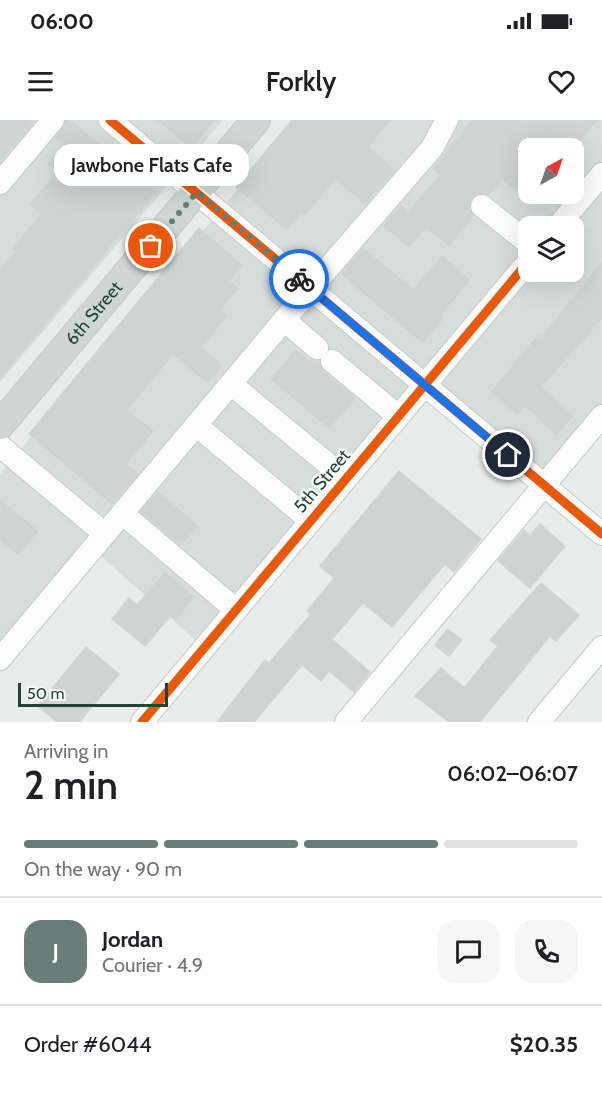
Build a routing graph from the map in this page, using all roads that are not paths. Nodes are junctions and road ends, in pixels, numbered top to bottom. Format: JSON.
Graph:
{"nodes":[{"id":1,"x":53,"y":120,"type":"edge"},
{"id":2,"x":110,"y":120,"type":"edge"},
{"id":3,"x":256,"y":120,"type":"edge"},
{"id":4,"x":447,"y":120,"type":"edge"},
{"id":5,"x":602,"y":174,"type":"edge"},
{"id":6,"x":0,"y":183,"type":"edge"},
{"id":7,"x":197,"y":192,"type":"junction"},
{"id":8,"x":482,"y":206,"type":"dead end"},
{"id":9,"x":566,"y":216,"type":"edge"},
{"id":10,"x":518,"y":235,"type":"edge"},
{"id":11,"x":518,"y":274,"type":"edge"},
{"id":12,"x":311,"y":288,"type":"junction"},
{"id":13,"x":284,"y":320,"type":"junction"},
{"id":14,"x":231,"y":384,"type":"junction"},
{"id":15,"x":425,"y":384,"type":"junction"},
{"id":16,"x":399,"y":416,"type":"junction"},
{"id":17,"x":602,"y":416,"type":"edge"},
{"id":18,"x":0,"y":425,"type":"edge"},
{"id":19,"x":196,"y":425,"type":"junction"},
{"id":20,"x":0,"y":446,"type":"edge"},
{"id":21,"x":346,"y":479,"type":"junction"},
{"id":22,"x":544,"y":486,"type":"junction"},
{"id":23,"x":122,"y":513,"type":"junction"},
{"id":24,"x":311,"y":521,"type":"junction"},
{"id":25,"x":105,"y":534,"type":"junction"},
{"id":26,"x":602,"y":534,"type":"edge"},
{"id":27,"x":236,"y":610,"type":"junction"},
{"id":28,"x":602,"y":647,"type":"edge"},
{"id":29,"x":2,"y":651,"type":"edge"},
{"id":30,"x":142,"y":722,"type":"edge"},
{"id":31,"x":346,"y":722,"type":"edge"},
{"id":32,"x":539,"y":722,"type":"edge"}],
"edges":[{"from":1,"to":6,"type":"street"},
{"from":2,"to":7,"type":"street"},
{"from":3,"to":7,"type":"main road","name":"6th Street"},
{"from":4,"to":12,"type":"street"},
{"from":5,"to":9,"type":"street"},
{"from":7,"to":12,"type":"street"},
{"from":7,"to":18,"type":"main road","name":"6th Street"},
{"from":8,"to":10,"type":"street"},
{"from":11,"to":15,"type":"street","name":"5th Street"},
{"from":12,"to":13,"type":"street"},
{"from":12,"to":15,"type":"street"},
{"from":13,"to":14,"type":"street"},
{"from":13,"to":16,"type":"street"},
{"from":14,"to":19,"type":"street"},
{"from":14,"to":21,"type":"street"},
{"from":15,"to":16,"type":"street","name":"5th Street"},
{"from":15,"to":22,"type":"street"},
{"from":16,"to":21,"type":"street","name":"5th Street"},
{"from":17,"to":22,"type":"street"},
{"from":19,"to":23,"type":"street"},
{"from":19,"to":24,"type":"street"},
{"from":20,"to":25,"type":"street"},
{"from":21,"to":24,"type":"street","name":"5th Street"},
{"from":22,"to":26,"type":"street"},
{"from":22,"to":31,"type":"street"},
{"from":23,"to":25,"type":"street"},
{"from":23,"to":27,"type":"street"},
{"from":24,"to":27,"type":"street","name":"5th Street"},
{"from":25,"to":29,"type":"street"},
{"from":27,"to":30,"type":"street","name":"5th Street"},
{"from":28,"to":32,"type":"street"}]}
